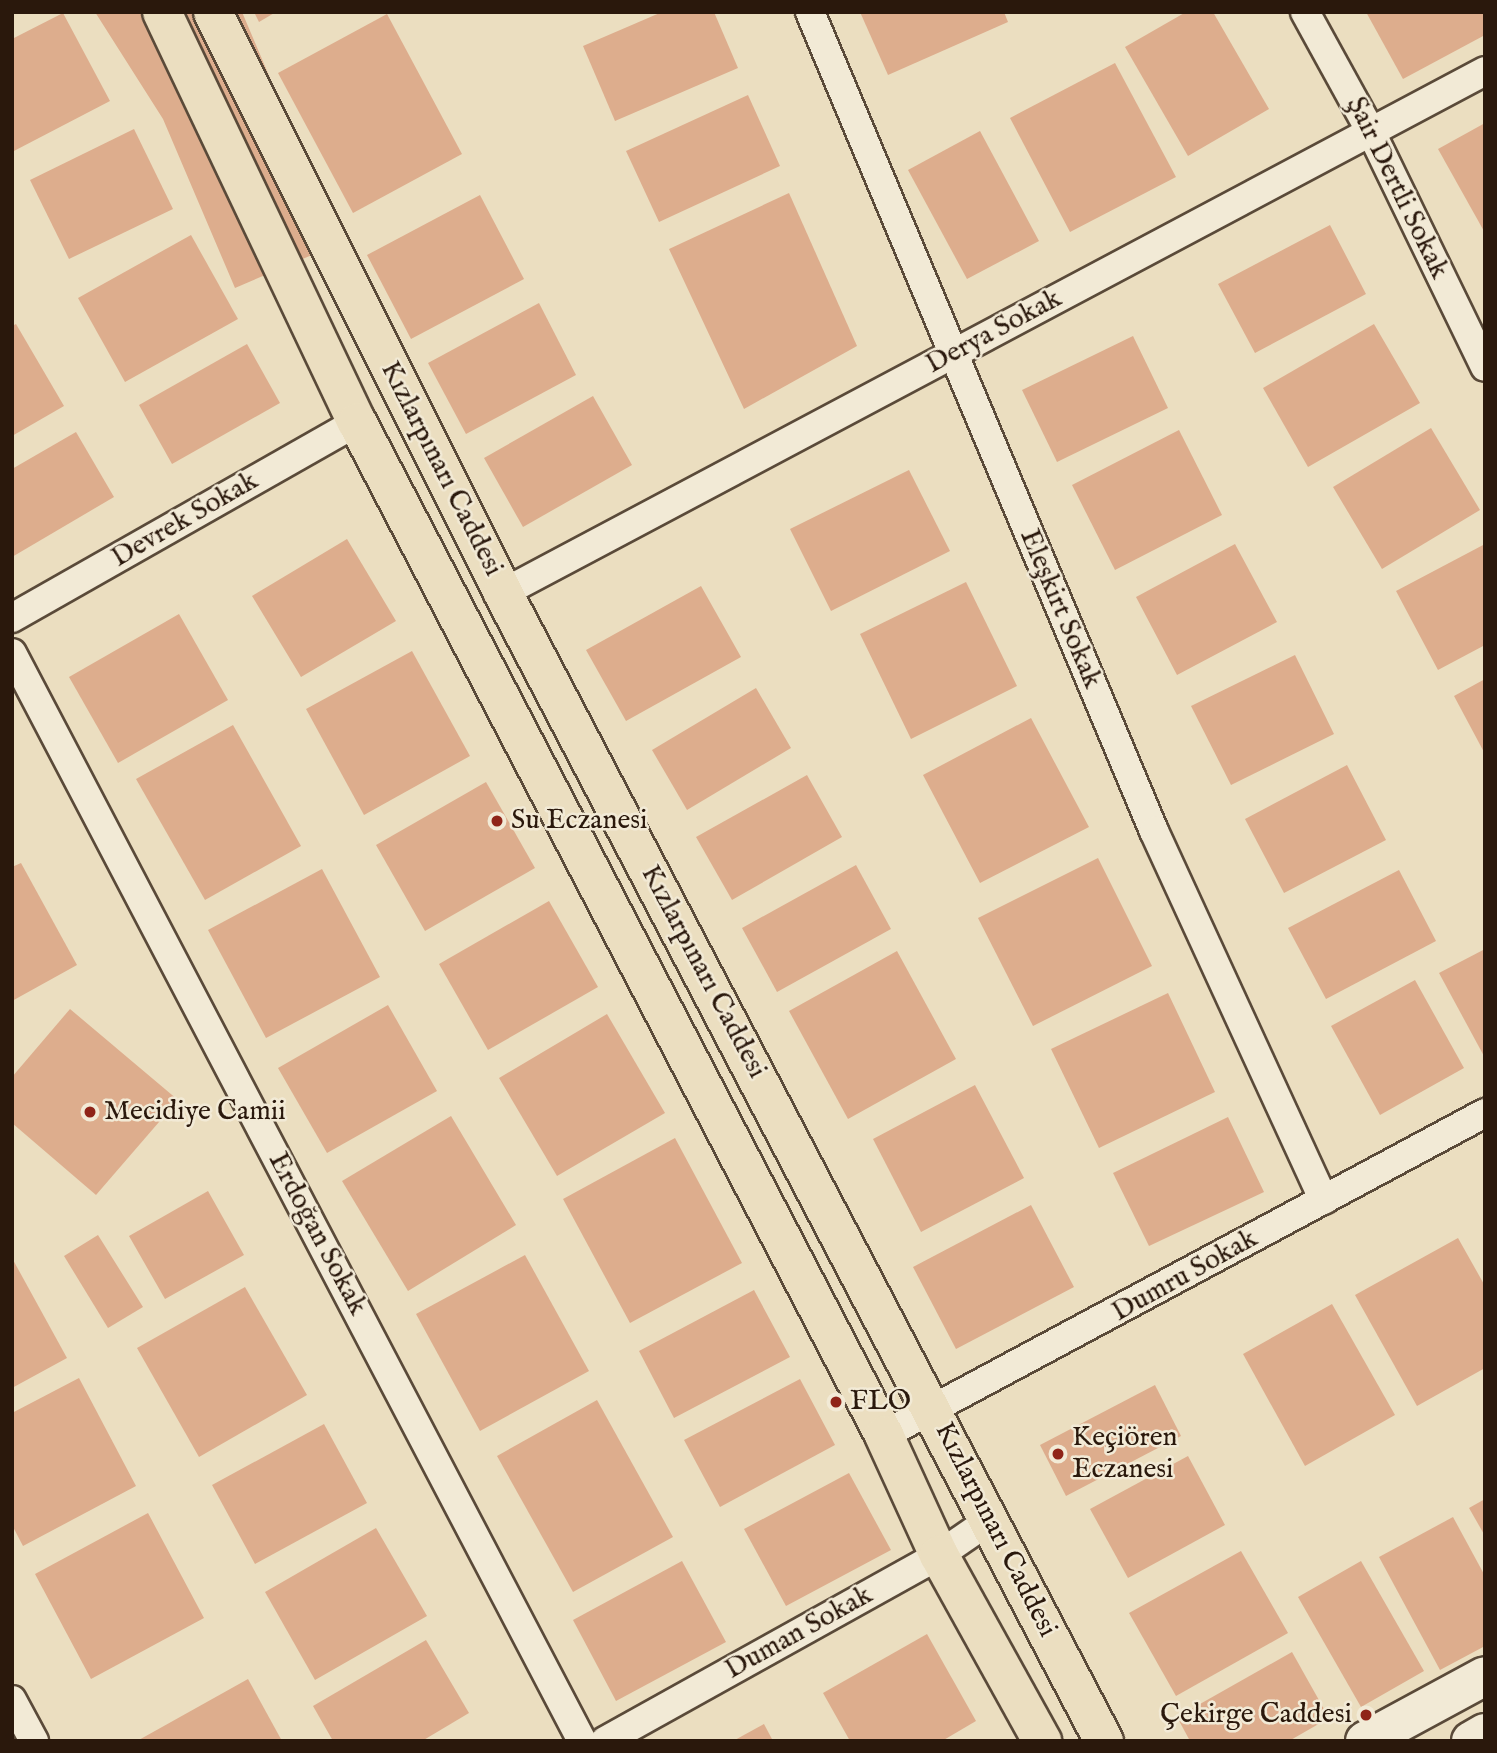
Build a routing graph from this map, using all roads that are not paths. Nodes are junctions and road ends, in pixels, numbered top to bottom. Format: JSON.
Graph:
{"nodes":[{"id":1,"x":163,"y":12,"type":"edge"},
{"id":2,"x":213,"y":12,"type":"edge"},
{"id":3,"x":810,"y":12,"type":"edge"},
{"id":4,"x":1305,"y":12,"type":"edge"},
{"id":5,"x":1485,"y":71,"type":"edge"},
{"id":6,"x":1371,"y":132,"type":"junction"},
{"id":7,"x":952,"y":354,"type":"junction"},
{"id":8,"x":1485,"y":367,"type":"edge"},
{"id":9,"x":358,"y":422,"type":"junction"},
{"id":10,"x":503,"y":593,"type":"junction"},
{"id":11,"x":12,"y":618,"type":"edge"},
{"id":12,"x":12,"y":653,"type":"edge"},
{"id":13,"x":1485,"y":1113,"type":"edge"},
{"id":14,"x":1324,"y":1200,"type":"junction"},
{"id":15,"x":934,"y":1412,"type":"junction"},
{"id":16,"x":884,"y":1435,"type":"junction"},
{"id":17,"x":990,"y":1520,"type":"junction"},
{"id":18,"x":939,"y":1555,"type":"junction"},
{"id":19,"x":1485,"y":1676,"type":"edge"},
{"id":20,"x":12,"y":1700,"type":"edge"},
{"id":21,"x":1485,"y":1733,"type":"edge"},
{"id":22,"x":34,"y":1741,"type":"edge"},
{"id":23,"x":582,"y":1741,"type":"edge"},
{"id":24,"x":605,"y":1741,"type":"edge"},
{"id":25,"x":1042,"y":1741,"type":"edge"},
{"id":26,"x":1104,"y":1741,"type":"edge"},
{"id":27,"x":1365,"y":1741,"type":"edge"},
{"id":28,"x":1471,"y":1741,"type":"edge"}],
"edges":[{"from":1,"to":9,"type":"main road","name":"Kızlarpınarı Caddesi"},
{"from":2,"to":10,"type":"main road","name":"Kızlarpınarı Caddesi"},
{"from":3,"to":7,"type":"street","name":"Eleşkirt Sokak"},
{"from":4,"to":6,"type":"street","name":"Şair Dertli Sokak"},
{"from":5,"to":6,"type":"street","name":"Derya Sokak"},
{"from":6,"to":7,"type":"street","name":"Derya Sokak"},
{"from":6,"to":8,"type":"street","name":"Şair Dertli Sokak"},
{"from":7,"to":10,"type":"street","name":"Derya Sokak"},
{"from":7,"to":14,"type":"street","name":"Eleşkirt Sokak"},
{"from":9,"to":11,"type":"street","name":"Devrek Sokak"},
{"from":9,"to":16,"type":"main road","name":"Kızlarpınarı Caddesi"},
{"from":10,"to":15,"type":"main road","name":"Kızlarpınarı Caddesi"},
{"from":12,"to":23,"type":"street","name":"Erdoğan Sokak"},
{"from":13,"to":14,"type":"street","name":"Dumru Sokak"},
{"from":14,"to":15,"type":"street","name":"Dumru Sokak"},
{"from":15,"to":16,"type":"street","name":"Dumru Sokak"},
{"from":15,"to":17,"type":"main road","name":"Kızlarpınarı Caddesi"},
{"from":16,"to":18,"type":"main road","name":"Kızlarpınarı Caddesi"},
{"from":17,"to":18,"type":"street","name":"Duman Sokak"},
{"from":17,"to":26,"type":"main road","name":"Kızlarpınarı Caddesi"},
{"from":18,"to":24,"type":"street","name":"Duman Sokak"},
{"from":18,"to":25,"type":"main road","name":"Kızlarpınarı Caddesi"},
{"from":19,"to":27,"type":"main road"},
{"from":20,"to":22,"type":"street"},
{"from":21,"to":28,"type":"main road"}]}
